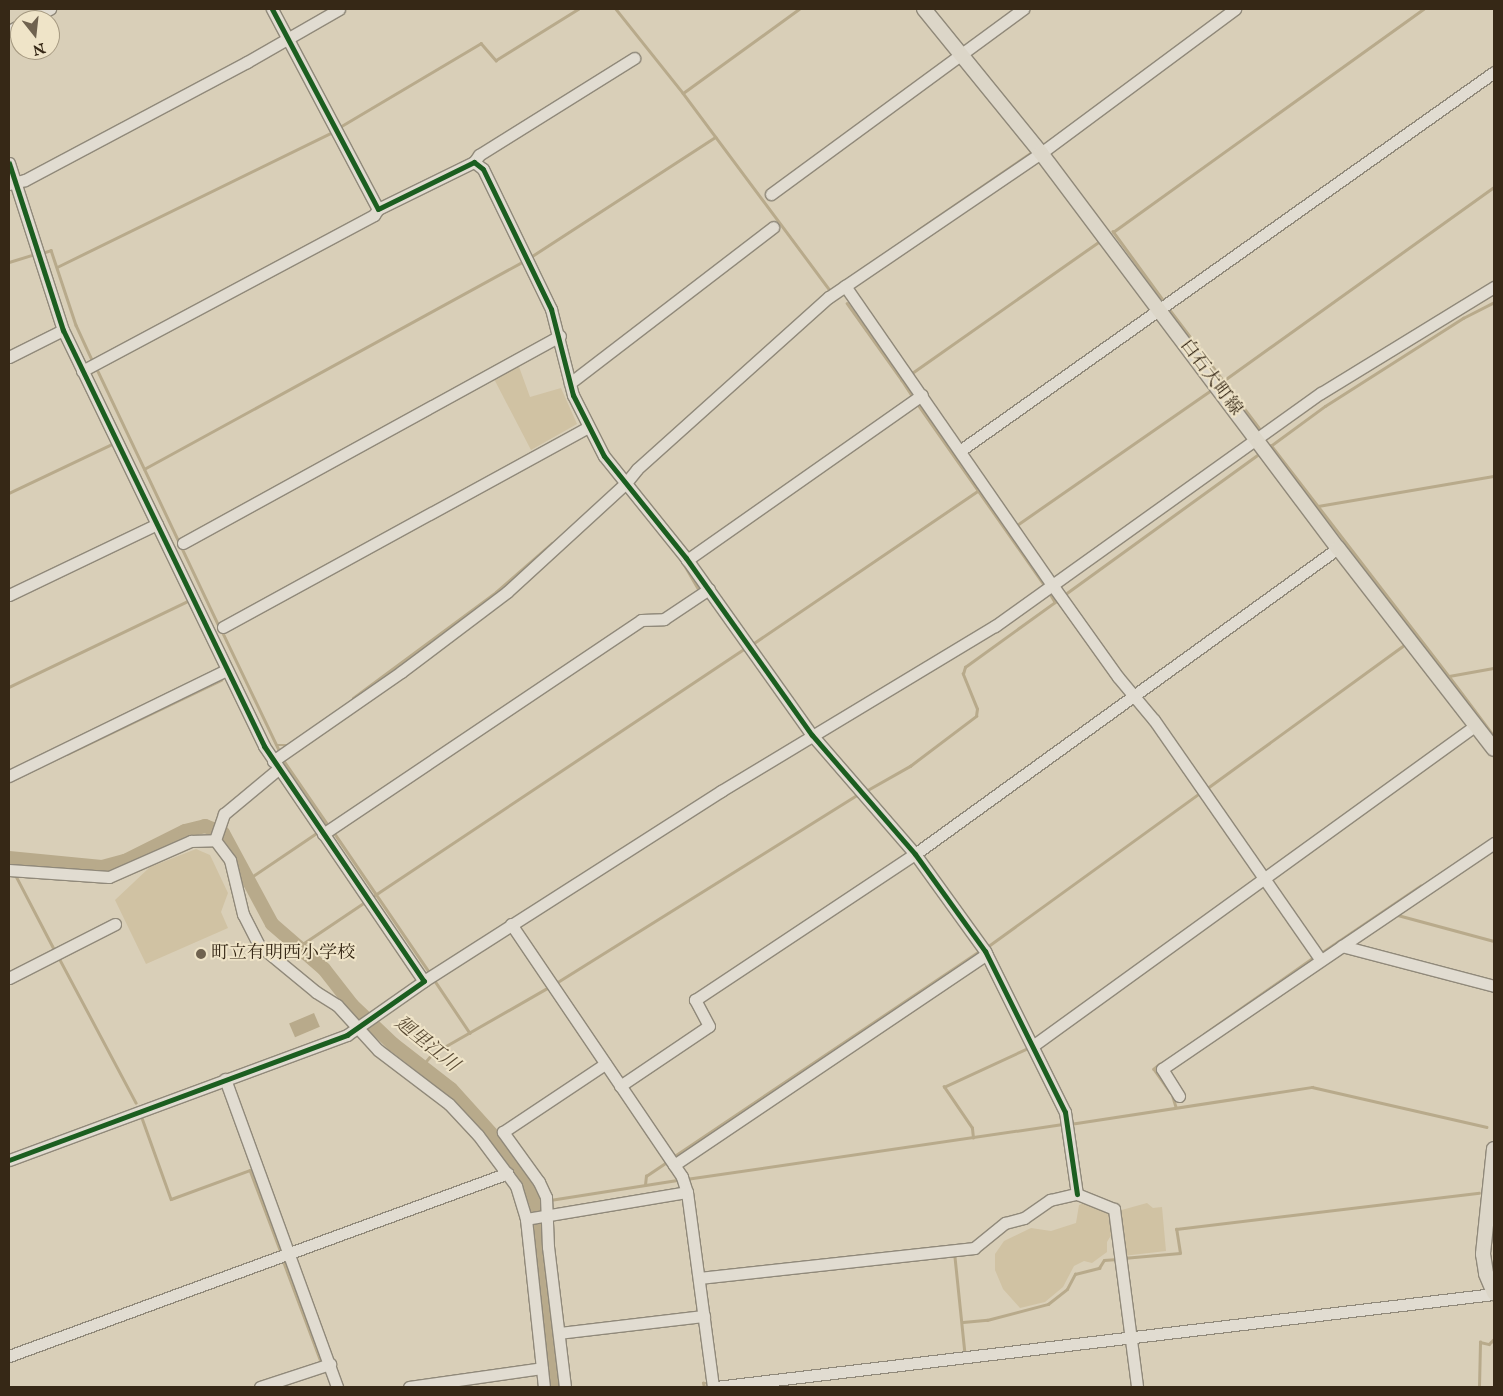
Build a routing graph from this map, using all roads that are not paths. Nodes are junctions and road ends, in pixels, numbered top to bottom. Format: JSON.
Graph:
{"nodes":[{"id":1,"x":272,"y":9,"type":"edge"},
{"id":2,"x":339,"y":9,"type":"edge"},
{"id":3,"x":924,"y":9,"type":"edge"},
{"id":4,"x":1023,"y":9,"type":"edge"},
{"id":5,"x":1235,"y":9,"type":"edge"},
{"id":6,"x":286,"y":41,"type":"junction"},
{"id":7,"x":961,"y":55,"type":"junction"},
{"id":8,"x":634,"y":58,"type":"dead end"},
{"id":9,"x":1494,"y":72,"type":"edge"},
{"id":10,"x":1041,"y":152,"type":"junction"},
{"id":11,"x":474,"y":162,"type":"junction"},
{"id":12,"x":9,"y":163,"type":"edge"},
{"id":13,"x":12,"y":183,"type":"edge"},
{"id":14,"x":771,"y":194,"type":"dead end"},
{"id":15,"x":378,"y":210,"type":"junction"},
{"id":16,"x":773,"y":227,"type":"dead end"},
{"id":17,"x":845,"y":286,"type":"junction"},
{"id":18,"x":1494,"y":287,"type":"edge"},
{"id":19,"x":1160,"y":311,"type":"junction"},
{"id":20,"x":62,"y":330,"type":"junction"},
{"id":21,"x":560,"y":336,"type":"junction"},
{"id":22,"x":9,"y":357,"type":"edge"},
{"id":23,"x":92,"y":366,"type":"junction"},
{"id":24,"x":570,"y":383,"type":"junction"},
{"id":25,"x":918,"y":399,"type":"junction"},
{"id":26,"x":587,"y":428,"type":"junction"},
{"id":27,"x":1258,"y":441,"type":"junction"},
{"id":28,"x":961,"y":450,"type":"junction"},
{"id":29,"x":623,"y":481,"type":"junction"},
{"id":30,"x":157,"y":524,"type":"junction"},
{"id":31,"x":183,"y":543,"type":"dead end"},
{"id":32,"x":1338,"y":548,"type":"junction"},
{"id":33,"x":685,"y":557,"type":"junction"},
{"id":34,"x":709,"y":589,"type":"junction"},
{"id":35,"x":1055,"y":589,"type":"junction"},
{"id":36,"x":9,"y":596,"type":"edge"},
{"id":37,"x":223,"y":628,"type":"dead end"},
{"id":38,"x":226,"y":670,"type":"junction"},
{"id":39,"x":1134,"y":696,"type":"junction"},
{"id":40,"x":1476,"y":725,"type":"junction"},
{"id":41,"x":812,"y":735,"type":"junction"},
{"id":42,"x":1494,"y":749,"type":"edge"},
{"id":43,"x":278,"y":760,"type":"junction"},
{"id":44,"x":9,"y":776,"type":"edge"},
{"id":45,"x":325,"y":830,"type":"junction"},
{"id":46,"x":216,"y":840,"type":"junction"},
{"id":47,"x":1494,"y":843,"type":"edge"},
{"id":48,"x":915,"y":854,"type":"junction"},
{"id":49,"x":14,"y":870,"type":"edge"},
{"id":50,"x":1264,"y":878,"type":"junction"},
{"id":51,"x":115,"y":924,"type":"dead end"},
{"id":52,"x":511,"y":924,"type":"junction"},
{"id":53,"x":1342,"y":946,"type":"junction"},
{"id":54,"x":985,"y":951,"type":"junction"},
{"id":55,"x":1318,"y":956,"type":"junction"},
{"id":56,"x":9,"y":978,"type":"edge"},
{"id":57,"x":429,"y":978,"type":"junction"},
{"id":58,"x":1494,"y":986,"type":"edge"},
{"id":59,"x":360,"y":1027,"type":"junction"},
{"id":60,"x":1034,"y":1046,"type":"junction"},
{"id":61,"x":605,"y":1064,"type":"junction"},
{"id":62,"x":225,"y":1078,"type":"junction"},
{"id":63,"x":620,"y":1086,"type":"junction"},
{"id":64,"x":1179,"y":1096,"type":"dead end"},
{"id":65,"x":1494,"y":1149,"type":"edge"},
{"id":66,"x":9,"y":1160,"type":"edge"},
{"id":67,"x":671,"y":1162,"type":"junction"},
{"id":68,"x":508,"y":1173,"type":"junction"},
{"id":69,"x":685,"y":1185,"type":"junction"},
{"id":70,"x":1077,"y":1194,"type":"junction"},
{"id":71,"x":547,"y":1216,"type":"junction"},
{"id":72,"x":529,"y":1218,"type":"junction"},
{"id":73,"x":1489,"y":1227,"type":"edge"},
{"id":74,"x":285,"y":1256,"type":"junction"},
{"id":75,"x":699,"y":1278,"type":"junction"},
{"id":76,"x":1494,"y":1293,"type":"edge"},
{"id":77,"x":704,"y":1316,"type":"junction"},
{"id":78,"x":558,"y":1329,"type":"junction"},
{"id":79,"x":1131,"y":1336,"type":"junction"},
{"id":80,"x":9,"y":1356,"type":"edge"},
{"id":81,"x":330,"y":1364,"type":"junction"},
{"id":82,"x":542,"y":1368,"type":"junction"},
{"id":83,"x":714,"y":1385,"type":"edge"},
{"id":84,"x":260,"y":1387,"type":"edge"},
{"id":85,"x":337,"y":1387,"type":"edge"},
{"id":86,"x":409,"y":1387,"type":"edge"},
{"id":87,"x":544,"y":1387,"type":"edge"},
{"id":88,"x":565,"y":1387,"type":"edge"},
{"id":89,"x":1137,"y":1387,"type":"edge"}],
"edges":[{"from":1,"to":6,"type":"street"},
{"from":2,"to":6,"type":"street"},
{"from":3,"to":7,"type":"main road","name":"白石大町線"},
{"from":4,"to":7,"type":"street"},
{"from":5,"to":10,"type":"street"},
{"from":6,"to":13,"type":"street"},
{"from":6,"to":15,"type":"street"},
{"from":7,"to":10,"type":"main road","name":"白石大町線"},
{"from":7,"to":14,"type":"street"},
{"from":8,"to":11,"type":"street"},
{"from":9,"to":19,"type":"street"},
{"from":10,"to":17,"type":"street"},
{"from":10,"to":19,"type":"main road","name":"白石大町線"},
{"from":11,"to":15,"type":"street"},
{"from":11,"to":21,"type":"street"},
{"from":12,"to":13,"type":"street"},
{"from":13,"to":20,"type":"street"},
{"from":15,"to":23,"type":"street"},
{"from":16,"to":24,"type":"street"},
{"from":17,"to":25,"type":"street"},
{"from":17,"to":29,"type":"street"},
{"from":18,"to":27,"type":"street"},
{"from":19,"to":27,"type":"main road","name":"白石大町線"},
{"from":19,"to":28,"type":"street"},
{"from":20,"to":22,"type":"street"},
{"from":20,"to":23,"type":"street"},
{"from":21,"to":24,"type":"street"},
{"from":21,"to":31,"type":"street"},
{"from":23,"to":30,"type":"street"},
{"from":24,"to":26,"type":"street"},
{"from":25,"to":28,"type":"street"},
{"from":25,"to":33,"type":"street"},
{"from":26,"to":29,"type":"street"},
{"from":26,"to":37,"type":"street"},
{"from":27,"to":32,"type":"main road","name":"白石大町線"},
{"from":27,"to":35,"type":"street"},
{"from":28,"to":35,"type":"street"},
{"from":29,"to":33,"type":"street"},
{"from":29,"to":43,"type":"street"},
{"from":30,"to":36,"type":"street"},
{"from":30,"to":38,"type":"street"},
{"from":32,"to":39,"type":"street"},
{"from":32,"to":40,"type":"main road","name":"白石大町線"},
{"from":33,"to":34,"type":"street"},
{"from":34,"to":41,"type":"street"},
{"from":34,"to":45,"type":"street"},
{"from":35,"to":39,"type":"street"},
{"from":35,"to":41,"type":"street"},
{"from":38,"to":43,"type":"street"},
{"from":38,"to":44,"type":"street"},
{"from":39,"to":48,"type":"street"},
{"from":39,"to":50,"type":"street"},
{"from":40,"to":42,"type":"main road","name":"白石大町線"},
{"from":40,"to":50,"type":"street"},
{"from":41,"to":48,"type":"street"},
{"from":41,"to":52,"type":"street"},
{"from":43,"to":45,"type":"street"},
{"from":43,"to":46,"type":"street"},
{"from":45,"to":57,"type":"street"},
{"from":46,"to":49,"type":"street"},
{"from":46,"to":59,"type":"street"},
{"from":47,"to":53,"type":"street"},
{"from":48,"to":54,"type":"street"},
{"from":48,"to":63,"type":"street"},
{"from":50,"to":55,"type":"street"},
{"from":50,"to":60,"type":"street"},
{"from":51,"to":56,"type":"street"},
{"from":52,"to":57,"type":"street"},
{"from":52,"to":61,"type":"street"},
{"from":53,"to":55,"type":"street"},
{"from":53,"to":58,"type":"street"},
{"from":54,"to":60,"type":"street"},
{"from":54,"to":67,"type":"street"},
{"from":55,"to":64,"type":"street"},
{"from":57,"to":59,"type":"street"},
{"from":59,"to":62,"type":"street"},
{"from":59,"to":68,"type":"street"},
{"from":60,"to":70,"type":"street"},
{"from":61,"to":63,"type":"street"},
{"from":61,"to":71,"type":"street"},
{"from":62,"to":66,"type":"street"},
{"from":62,"to":74,"type":"street"},
{"from":63,"to":67,"type":"street"},
{"from":65,"to":73,"type":"main road"},
{"from":67,"to":69,"type":"street"},
{"from":68,"to":72,"type":"street"},
{"from":68,"to":74,"type":"street"},
{"from":69,"to":71,"type":"street"},
{"from":69,"to":75,"type":"street"},
{"from":70,"to":75,"type":"street"},
{"from":70,"to":79,"type":"street"},
{"from":71,"to":72,"type":"street"},
{"from":71,"to":78,"type":"street"},
{"from":72,"to":82,"type":"street"},
{"from":73,"to":76,"type":"main road"},
{"from":74,"to":80,"type":"street"},
{"from":74,"to":81,"type":"street"},
{"from":75,"to":77,"type":"street"},
{"from":76,"to":79,"type":"street"},
{"from":77,"to":78,"type":"street"},
{"from":77,"to":83,"type":"street"},
{"from":78,"to":88,"type":"street"},
{"from":79,"to":83,"type":"street"},
{"from":79,"to":89,"type":"street"},
{"from":81,"to":84,"type":"street"},
{"from":81,"to":85,"type":"street"},
{"from":82,"to":86,"type":"street"},
{"from":82,"to":87,"type":"street"}]}
